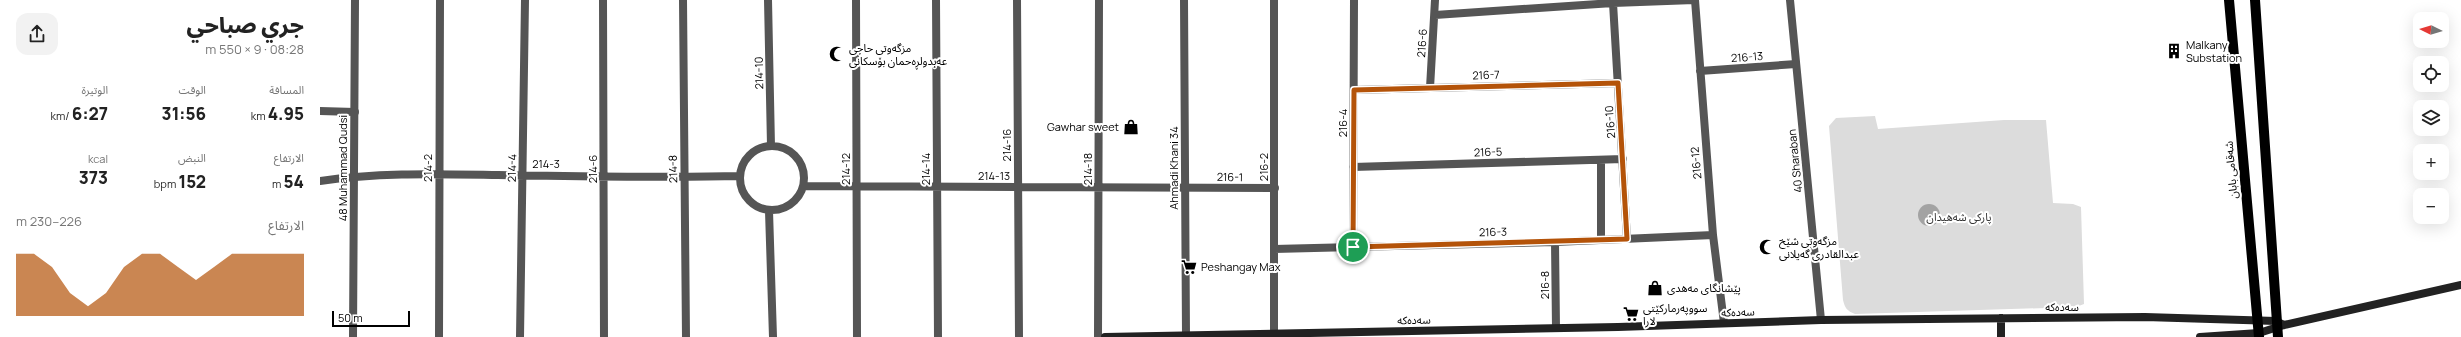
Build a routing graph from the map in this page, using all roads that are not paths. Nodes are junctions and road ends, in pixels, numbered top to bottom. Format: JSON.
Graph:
{"nodes":[{"id":1,"x":355,"y":0,"type":"edge"},
{"id":2,"x":440,"y":0,"type":"edge"},
{"id":3,"x":525,"y":0,"type":"edge"},
{"id":4,"x":603,"y":0,"type":"edge"},
{"id":5,"x":683,"y":0,"type":"edge"},
{"id":6,"x":768,"y":0,"type":"edge"},
{"id":7,"x":856,"y":0,"type":"edge"},
{"id":8,"x":936,"y":0,"type":"edge"},
{"id":9,"x":1017,"y":0,"type":"edge"},
{"id":10,"x":1099,"y":0,"type":"edge"},
{"id":11,"x":1184,"y":0,"type":"edge"},
{"id":12,"x":1274,"y":0,"type":"edge"},
{"id":13,"x":1354,"y":0,"type":"edge"},
{"id":14,"x":1435,"y":0,"type":"edge"},
{"id":15,"x":1523,"y":0,"type":"edge"},
{"id":16,"x":1694,"y":0,"type":"edge"},
{"id":17,"x":1790,"y":0,"type":"edge"},
{"id":18,"x":2229,"y":0,"type":"edge"},
{"id":19,"x":2255,"y":0,"type":"edge"},
{"id":20,"x":1613,"y":3,"type":"junction"},
{"id":21,"x":1526,"y":9,"type":"junction"},
{"id":22,"x":1435,"y":16,"type":"junction"},
{"id":23,"x":1796,"y":64,"type":"junction"},
{"id":24,"x":1700,"y":71,"type":"junction"},
{"id":25,"x":1618,"y":83,"type":"junction"},
{"id":26,"x":1430,"y":88,"type":"junction"},
{"id":27,"x":1354,"y":90,"type":"junction"},
{"id":28,"x":320,"y":112,"type":"edge"},
{"id":29,"x":354,"y":112,"type":"junction"},
{"id":30,"x":771,"y":146,"type":"junction"},
{"id":31,"x":1600,"y":160,"type":"junction"},
{"id":32,"x":1623,"y":160,"type":"junction"},
{"id":33,"x":1354,"y":167,"type":"junction"},
{"id":34,"x":439,"y":174,"type":"junction"},
{"id":35,"x":523,"y":175,"type":"junction"},
{"id":36,"x":604,"y":175,"type":"junction"},
{"id":37,"x":353,"y":176,"type":"junction"},
{"id":38,"x":740,"y":176,"type":"junction"},
{"id":39,"x":684,"y":177,"type":"junction"},
{"id":40,"x":320,"y":181,"type":"edge"},
{"id":41,"x":804,"y":186,"type":"junction"},
{"id":42,"x":857,"y":186,"type":"junction"},
{"id":43,"x":937,"y":187,"type":"junction"},
{"id":44,"x":1018,"y":187,"type":"junction"},
{"id":45,"x":1099,"y":187,"type":"junction"},
{"id":46,"x":1185,"y":187,"type":"junction"},
{"id":47,"x":1275,"y":188,"type":"junction"},
{"id":48,"x":770,"y":210,"type":"junction"},
{"id":49,"x":1713,"y":235,"type":"junction"},
{"id":50,"x":1627,"y":239,"type":"junction"},
{"id":51,"x":1601,"y":240,"type":"junction"},
{"id":52,"x":1555,"y":242,"type":"junction"},
{"id":53,"x":1353,"y":247,"type":"junction"},
{"id":54,"x":1274,"y":249,"type":"junction"},
{"id":55,"x":2461,"y":285,"type":"edge"},
{"id":56,"x":2001,"y":318,"type":"junction"},
{"id":57,"x":1821,"y":320,"type":"junction"},
{"id":58,"x":2258,"y":321,"type":"junction"},
{"id":59,"x":1724,"y":323,"type":"junction"},
{"id":60,"x":1556,"y":328,"type":"junction"},
{"id":61,"x":2279,"y":328,"type":"edge"},
{"id":62,"x":1274,"y":333,"type":"junction"},
{"id":63,"x":1468,"y":333,"type":"edge"},
{"id":64,"x":1442,"y":334,"type":"edge"},
{"id":65,"x":1186,"y":335,"type":"junction"},
{"id":66,"x":2259,"y":335,"type":"edge"},
{"id":67,"x":2226,"y":336,"type":"edge"},
{"id":68,"x":353,"y":337,"type":"edge"},
{"id":69,"x":439,"y":337,"type":"edge"},
{"id":70,"x":520,"y":337,"type":"edge"},
{"id":71,"x":604,"y":337,"type":"edge"},
{"id":72,"x":686,"y":337,"type":"edge"},
{"id":73,"x":773,"y":337,"type":"edge"},
{"id":74,"x":857,"y":337,"type":"edge"},
{"id":75,"x":938,"y":337,"type":"edge"},
{"id":76,"x":1019,"y":337,"type":"edge"},
{"id":77,"x":1098,"y":337,"type":"edge"},
{"id":78,"x":1105,"y":337,"type":"edge"},
{"id":79,"x":2001,"y":337,"type":"edge"},
{"id":80,"x":2200,"y":337,"type":"edge"}],
"edges":[{"from":1,"to":29,"type":"street","name":"48 Muhammad Qudsi"},
{"from":2,"to":34,"type":"street","name":"214-2"},
{"from":3,"to":35,"type":"street","name":"214-4"},
{"from":4,"to":36,"type":"street","name":"214-6"},
{"from":5,"to":39,"type":"street","name":"214-8"},
{"from":6,"to":30,"type":"street","name":"214-10"},
{"from":7,"to":42,"type":"street","name":"214-12"},
{"from":8,"to":43,"type":"street","name":"214-14"},
{"from":9,"to":44,"type":"street","name":"214-16"},
{"from":10,"to":45,"type":"street","name":"214-18"},
{"from":11,"to":46,"type":"street","name":"Ahmadi Khani 34"},
{"from":12,"to":47,"type":"street","name":"216-2"},
{"from":13,"to":27,"type":"street","name":"216-4"},
{"from":14,"to":22,"type":"street","name":"216-6"},
{"from":15,"to":21,"type":"street"},
{"from":16,"to":20,"type":"street"},
{"from":16,"to":24,"type":"street","name":"216-12"},
{"from":17,"to":23,"type":"street","name":"40 Sharaban"},
{"from":18,"to":58,"type":"main road","name":"شەقامی بابان"},
{"from":19,"to":61,"type":"main road"},
{"from":20,"to":21,"type":"street"},
{"from":20,"to":25,"type":"street","name":"216-10"},
{"from":21,"to":22,"type":"street"},
{"from":22,"to":26,"type":"street","name":"216-6"},
{"from":23,"to":24,"type":"street","name":"216-13"},
{"from":23,"to":57,"type":"street","name":"40 Sharaban"},
{"from":24,"to":49,"type":"street","name":"216-12"},
{"from":25,"to":26,"type":"street","name":"216-7"},
{"from":25,"to":32,"type":"street","name":"216-10"},
{"from":26,"to":27,"type":"street","name":"216-7"},
{"from":27,"to":33,"type":"street","name":"216-4"},
{"from":28,"to":29,"type":"street"},
{"from":29,"to":37,"type":"street","name":"48 Muhammad Qudsi"},
{"from":30,"to":38,"type":"street"},
{"from":30,"to":41,"type":"street"},
{"from":31,"to":32,"type":"street","name":"216-5"},
{"from":31,"to":33,"type":"street","name":"216-5"},
{"from":31,"to":51,"type":"street"},
{"from":32,"to":50,"type":"street","name":"216-10"},
{"from":33,"to":53,"type":"street","name":"216-4"},
{"from":34,"to":35,"type":"street","name":"214-3"},
{"from":34,"to":37,"type":"street","name":"214-3"},
{"from":34,"to":69,"type":"street","name":"214-2"},
{"from":35,"to":36,"type":"street","name":"214-3"},
{"from":35,"to":70,"type":"street","name":"214-4"},
{"from":36,"to":39,"type":"street","name":"214-3"},
{"from":36,"to":71,"type":"street","name":"214-6"},
{"from":37,"to":40,"type":"street","name":"214-3"},
{"from":37,"to":68,"type":"street","name":"48 Muhammad Qudsi"},
{"from":38,"to":39,"type":"street","name":"214-3"},
{"from":38,"to":48,"type":"street"},
{"from":39,"to":72,"type":"street","name":"214-8"},
{"from":41,"to":42,"type":"street","name":"214-13"},
{"from":41,"to":48,"type":"street"},
{"from":42,"to":43,"type":"street","name":"214-13"},
{"from":42,"to":74,"type":"street","name":"214-12"},
{"from":43,"to":44,"type":"street","name":"214-13"},
{"from":43,"to":75,"type":"street","name":"214-14"},
{"from":44,"to":45,"type":"street","name":"214-13"},
{"from":44,"to":76,"type":"street","name":"214-16"},
{"from":45,"to":46,"type":"street","name":"214-13"},
{"from":45,"to":77,"type":"street","name":"214-18"},
{"from":46,"to":47,"type":"street","name":"216-1"},
{"from":46,"to":65,"type":"street","name":"Ahmadi Khani 34"},
{"from":47,"to":54,"type":"street","name":"216-2"},
{"from":48,"to":73,"type":"street"},
{"from":49,"to":50,"type":"street","name":"216-3"},
{"from":49,"to":59,"type":"street","name":"216-12"},
{"from":50,"to":51,"type":"street","name":"216-3"},
{"from":51,"to":52,"type":"street","name":"216-3"},
{"from":52,"to":53,"type":"street","name":"216-3"},
{"from":52,"to":60,"type":"street","name":"216-8"},
{"from":53,"to":54,"type":"street","name":"216-3"},
{"from":54,"to":62,"type":"street","name":"216-2"},
{"from":55,"to":61,"type":"main road"},
{"from":56,"to":57,"type":"main road","name":"سەدەکە"},
{"from":56,"to":58,"type":"main road","name":"سەدەکە"},
{"from":56,"to":79,"type":"main road"},
{"from":57,"to":59,"type":"main road","name":"سەدەکە"},
{"from":58,"to":61,"type":"main road","name":"سەدەکە"},
{"from":58,"to":66,"type":"main road","name":"شەقامی بابان"},
{"from":59,"to":60,"type":"main road","name":"سەدەکە"},
{"from":60,"to":63,"type":"main road","name":"سەدەکە"},
{"from":61,"to":66,"type":"main road"},
{"from":62,"to":64,"type":"main road","name":"سەدەکە"},
{"from":62,"to":65,"type":"main road","name":"سەدەکە"},
{"from":63,"to":64,"type":"main road","name":"سەدەکە"},
{"from":65,"to":78,"type":"main road","name":"سەدەکە"},
{"from":66,"to":67,"type":"main road"},
{"from":67,"to":80,"type":"main road"}]}
